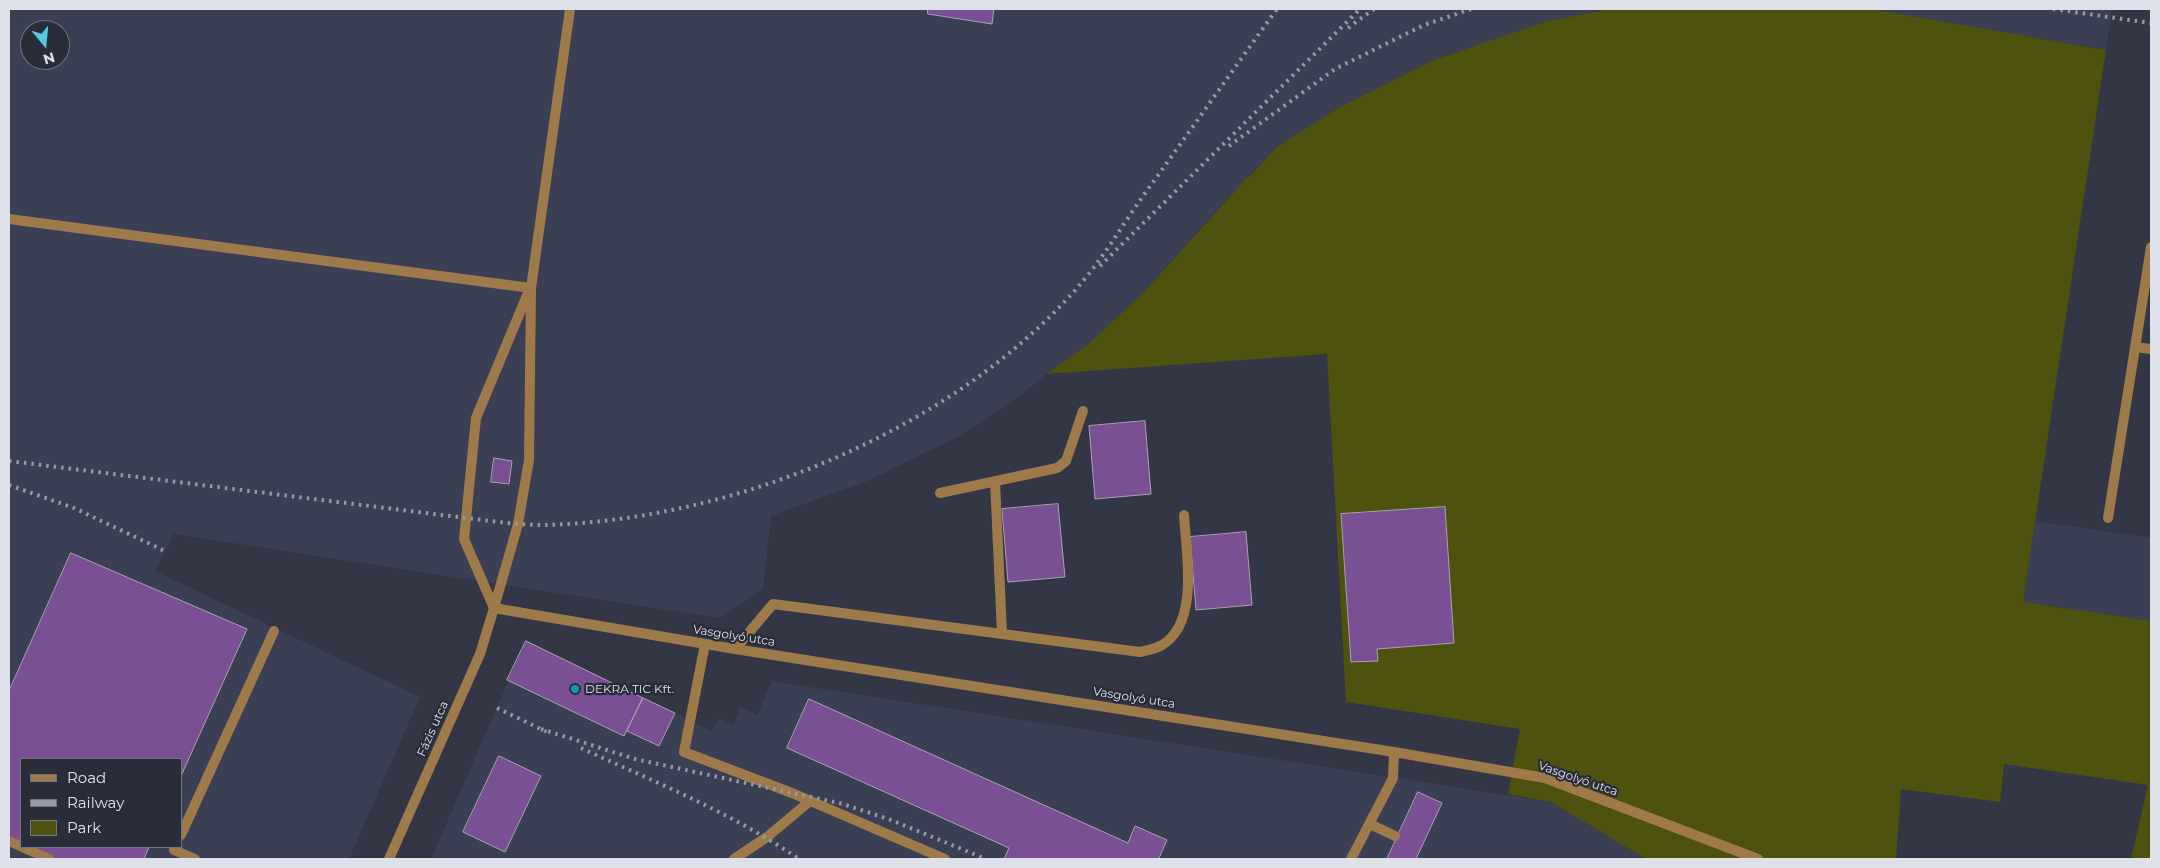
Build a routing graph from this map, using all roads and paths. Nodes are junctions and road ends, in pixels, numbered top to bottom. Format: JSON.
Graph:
{"nodes":[{"id":1,"x":570,"y":9,"type":"edge"},
{"id":2,"x":9,"y":219,"type":"edge"},
{"id":3,"x":2151,"y":247,"type":"edge"},
{"id":4,"x":531,"y":288,"type":"junction"},
{"id":5,"x":2135,"y":347,"type":"junction"},
{"id":6,"x":2151,"y":349,"type":"edge"},
{"id":7,"x":1083,"y":410,"type":"dead end"},
{"id":8,"x":995,"y":481,"type":"junction"},
{"id":9,"x":940,"y":493,"type":"dead end"},
{"id":10,"x":1184,"y":514,"type":"dead end"},
{"id":11,"x":2108,"y":518,"type":"dead end"},
{"id":12,"x":494,"y":608,"type":"junction"},
{"id":13,"x":274,"y":631,"type":"dead end"},
{"id":14,"x":1002,"y":633,"type":"junction"},
{"id":15,"x":705,"y":644,"type":"junction"},
{"id":16,"x":735,"y":649,"type":"junction"},
{"id":17,"x":1394,"y":752,"type":"junction"},
{"id":18,"x":810,"y":801,"type":"junction"},
{"id":19,"x":1370,"y":824,"type":"junction"},
{"id":20,"x":182,"y":833,"type":"edge"},
{"id":21,"x":1395,"y":836,"type":"dead end"},
{"id":22,"x":25,"y":848,"type":"edge"},
{"id":23,"x":173,"y":852,"type":"edge"},
{"id":24,"x":49,"y":859,"type":"edge"},
{"id":25,"x":195,"y":859,"type":"edge"},
{"id":26,"x":390,"y":859,"type":"edge"},
{"id":27,"x":734,"y":859,"type":"edge"},
{"id":28,"x":945,"y":859,"type":"edge"},
{"id":29,"x":1351,"y":859,"type":"edge"},
{"id":30,"x":1758,"y":859,"type":"edge"}],
"edges":[{"from":1,"to":4,"type":"street"},
{"from":2,"to":4,"type":"street"},
{"from":3,"to":5,"type":"street"},
{"from":4,"to":12,"type":"street","name":"Fázis utca"},
{"from":4,"to":12,"type":"street"},
{"from":5,"to":6,"type":"street"},
{"from":5,"to":11,"type":"street"},
{"from":7,"to":8,"type":"street"},
{"from":8,"to":9,"type":"street"},
{"from":8,"to":14,"type":"street"},
{"from":10,"to":14,"type":"street"},
{"from":12,"to":15,"type":"street","name":"Vasgolyó utca"},
{"from":12,"to":26,"type":"street","name":"Fázis utca"},
{"from":13,"to":20,"type":"street"},
{"from":14,"to":16,"type":"street"},
{"from":15,"to":16,"type":"street","name":"Vasgolyó utca"},
{"from":15,"to":18,"type":"street"},
{"from":16,"to":17,"type":"street","name":"Vasgolyó utca"},
{"from":17,"to":19,"type":"street"},
{"from":17,"to":30,"type":"street","name":"Vasgolyó utca"},
{"from":18,"to":27,"type":"street"},
{"from":18,"to":28,"type":"street"},
{"from":19,"to":21,"type":"street"},
{"from":19,"to":29,"type":"street"},
{"from":22,"to":24,"type":"street"},
{"from":23,"to":25,"type":"street"}]}
